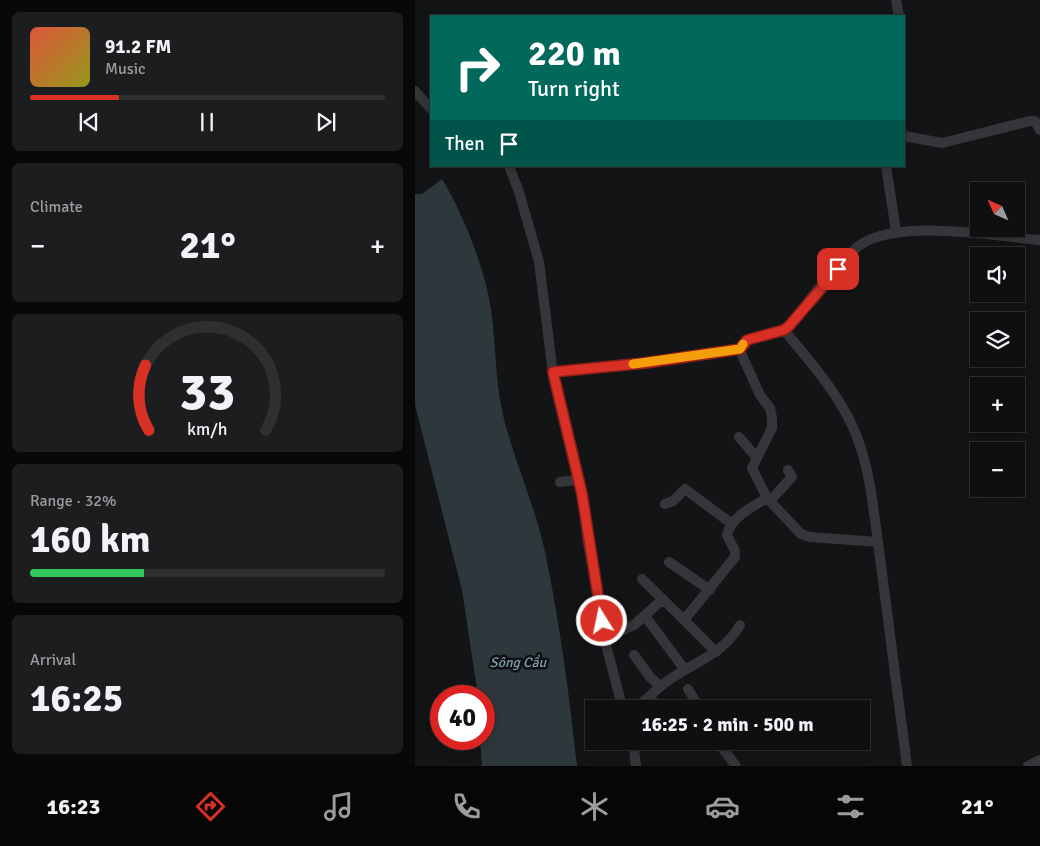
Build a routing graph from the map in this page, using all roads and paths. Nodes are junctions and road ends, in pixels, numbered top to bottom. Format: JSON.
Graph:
{"nodes":[{"id":1,"x":896,"y":0,"type":"edge"},
{"id":2,"x":899,"y":15,"type":"edge"},
{"id":3,"x":415,"y":91,"type":"edge"},
{"id":4,"x":430,"y":108,"type":"edge"},
{"id":5,"x":1040,"y":130,"type":"edge"},
{"id":6,"x":905,"y":136,"type":"edge"},
{"id":7,"x":509,"y":167,"type":"edge"},
{"id":8,"x":886,"y":167,"type":"edge"},
{"id":9,"x":896,"y":231,"type":"junction"},
{"id":10,"x":1040,"y":240,"type":"edge"},
{"id":11,"x":787,"y":328,"type":"junction"},
{"id":12,"x":740,"y":349,"type":"junction"},
{"id":13,"x":553,"y":372,"type":"junction"},
{"id":14,"x":739,"y":437,"type":"dead end"},
{"id":15,"x":757,"y":458,"type":"junction"},
{"id":16,"x":788,"y":470,"type":"dead end"},
{"id":17,"x":579,"y":480,"type":"junction"},
{"id":18,"x":560,"y":482,"type":"dead end"},
{"id":19,"x":769,"y":500,"type":"junction"},
{"id":20,"x":665,"y":504,"type":"dead end"},
{"id":21,"x":732,"y":524,"type":"junction"},
{"id":22,"x":878,"y":542,"type":"junction"},
{"id":23,"x":669,"y":562,"type":"dead end"},
{"id":24,"x":643,"y":579,"type":"dead end"},
{"id":25,"x":710,"y":590,"type":"junction"},
{"id":26,"x":663,"y":599,"type":"junction"},
{"id":27,"x":648,"y":620,"type":"dead end"},
{"id":28,"x":684,"y":620,"type":"junction"},
{"id":29,"x":740,"y":625,"type":"dead end"},
{"id":30,"x":605,"y":638,"type":"junction"},
{"id":31,"x":716,"y":652,"type":"junction"},
{"id":32,"x":634,"y":655,"type":"dead end"},
{"id":33,"x":685,"y":670,"type":"junction"},
{"id":34,"x":660,"y":686,"type":"junction"},
{"id":35,"x":688,"y":689,"type":"dead end"},
{"id":36,"x":649,"y":698,"type":"junction"},
{"id":37,"x":621,"y":700,"type":"edge"},
{"id":38,"x":646,"y":700,"type":"edge"},
{"id":39,"x":651,"y":700,"type":"edge"},
{"id":40,"x":695,"y":700,"type":"edge"},
{"id":41,"x":634,"y":750,"type":"edge"},
{"id":42,"x":724,"y":751,"type":"edge"},
{"id":43,"x":1040,"y":760,"type":"edge"},
{"id":44,"x":635,"y":766,"type":"edge"},
{"id":45,"x":736,"y":766,"type":"edge"},
{"id":46,"x":907,"y":766,"type":"edge"},
{"id":47,"x":1028,"y":766,"type":"edge"}],
"edges":[{"from":1,"to":2,"type":"street"},
{"from":3,"to":4,"type":"street"},
{"from":5,"to":6,"type":"street"},
{"from":7,"to":13,"type":"street"},
{"from":8,"to":9,"type":"street"},
{"from":9,"to":10,"type":"street"},
{"from":9,"to":11,"type":"street"},
{"from":11,"to":12,"type":"street"},
{"from":11,"to":22,"type":"street"},
{"from":12,"to":13,"type":"street"},
{"from":12,"to":15,"type":"street"},
{"from":13,"to":17,"type":"street"},
{"from":14,"to":15,"type":"street"},
{"from":15,"to":19,"type":"street"},
{"from":16,"to":19,"type":"street"},
{"from":17,"to":18,"type":"street"},
{"from":17,"to":30,"type":"street"},
{"from":19,"to":21,"type":"street"},
{"from":19,"to":22,"type":"street"},
{"from":20,"to":21,"type":"street"},
{"from":21,"to":25,"type":"street"},
{"from":22,"to":46,"type":"street"},
{"from":23,"to":25,"type":"street"},
{"from":24,"to":26,"type":"street"},
{"from":25,"to":28,"type":"street"},
{"from":26,"to":28,"type":"street"},
{"from":26,"to":30,"type":"street"},
{"from":27,"to":33,"type":"street"},
{"from":28,"to":31,"type":"street"},
{"from":29,"to":31,"type":"street"},
{"from":30,"to":37,"type":"street"},
{"from":31,"to":33,"type":"street"},
{"from":32,"to":34,"type":"street"},
{"from":33,"to":34,"type":"street"},
{"from":34,"to":36,"type":"street"},
{"from":35,"to":40,"type":"street"},
{"from":36,"to":38,"type":"street"},
{"from":36,"to":39,"type":"street"},
{"from":41,"to":44,"type":"street"},
{"from":42,"to":45,"type":"street"},
{"from":43,"to":47,"type":"street"}]}
